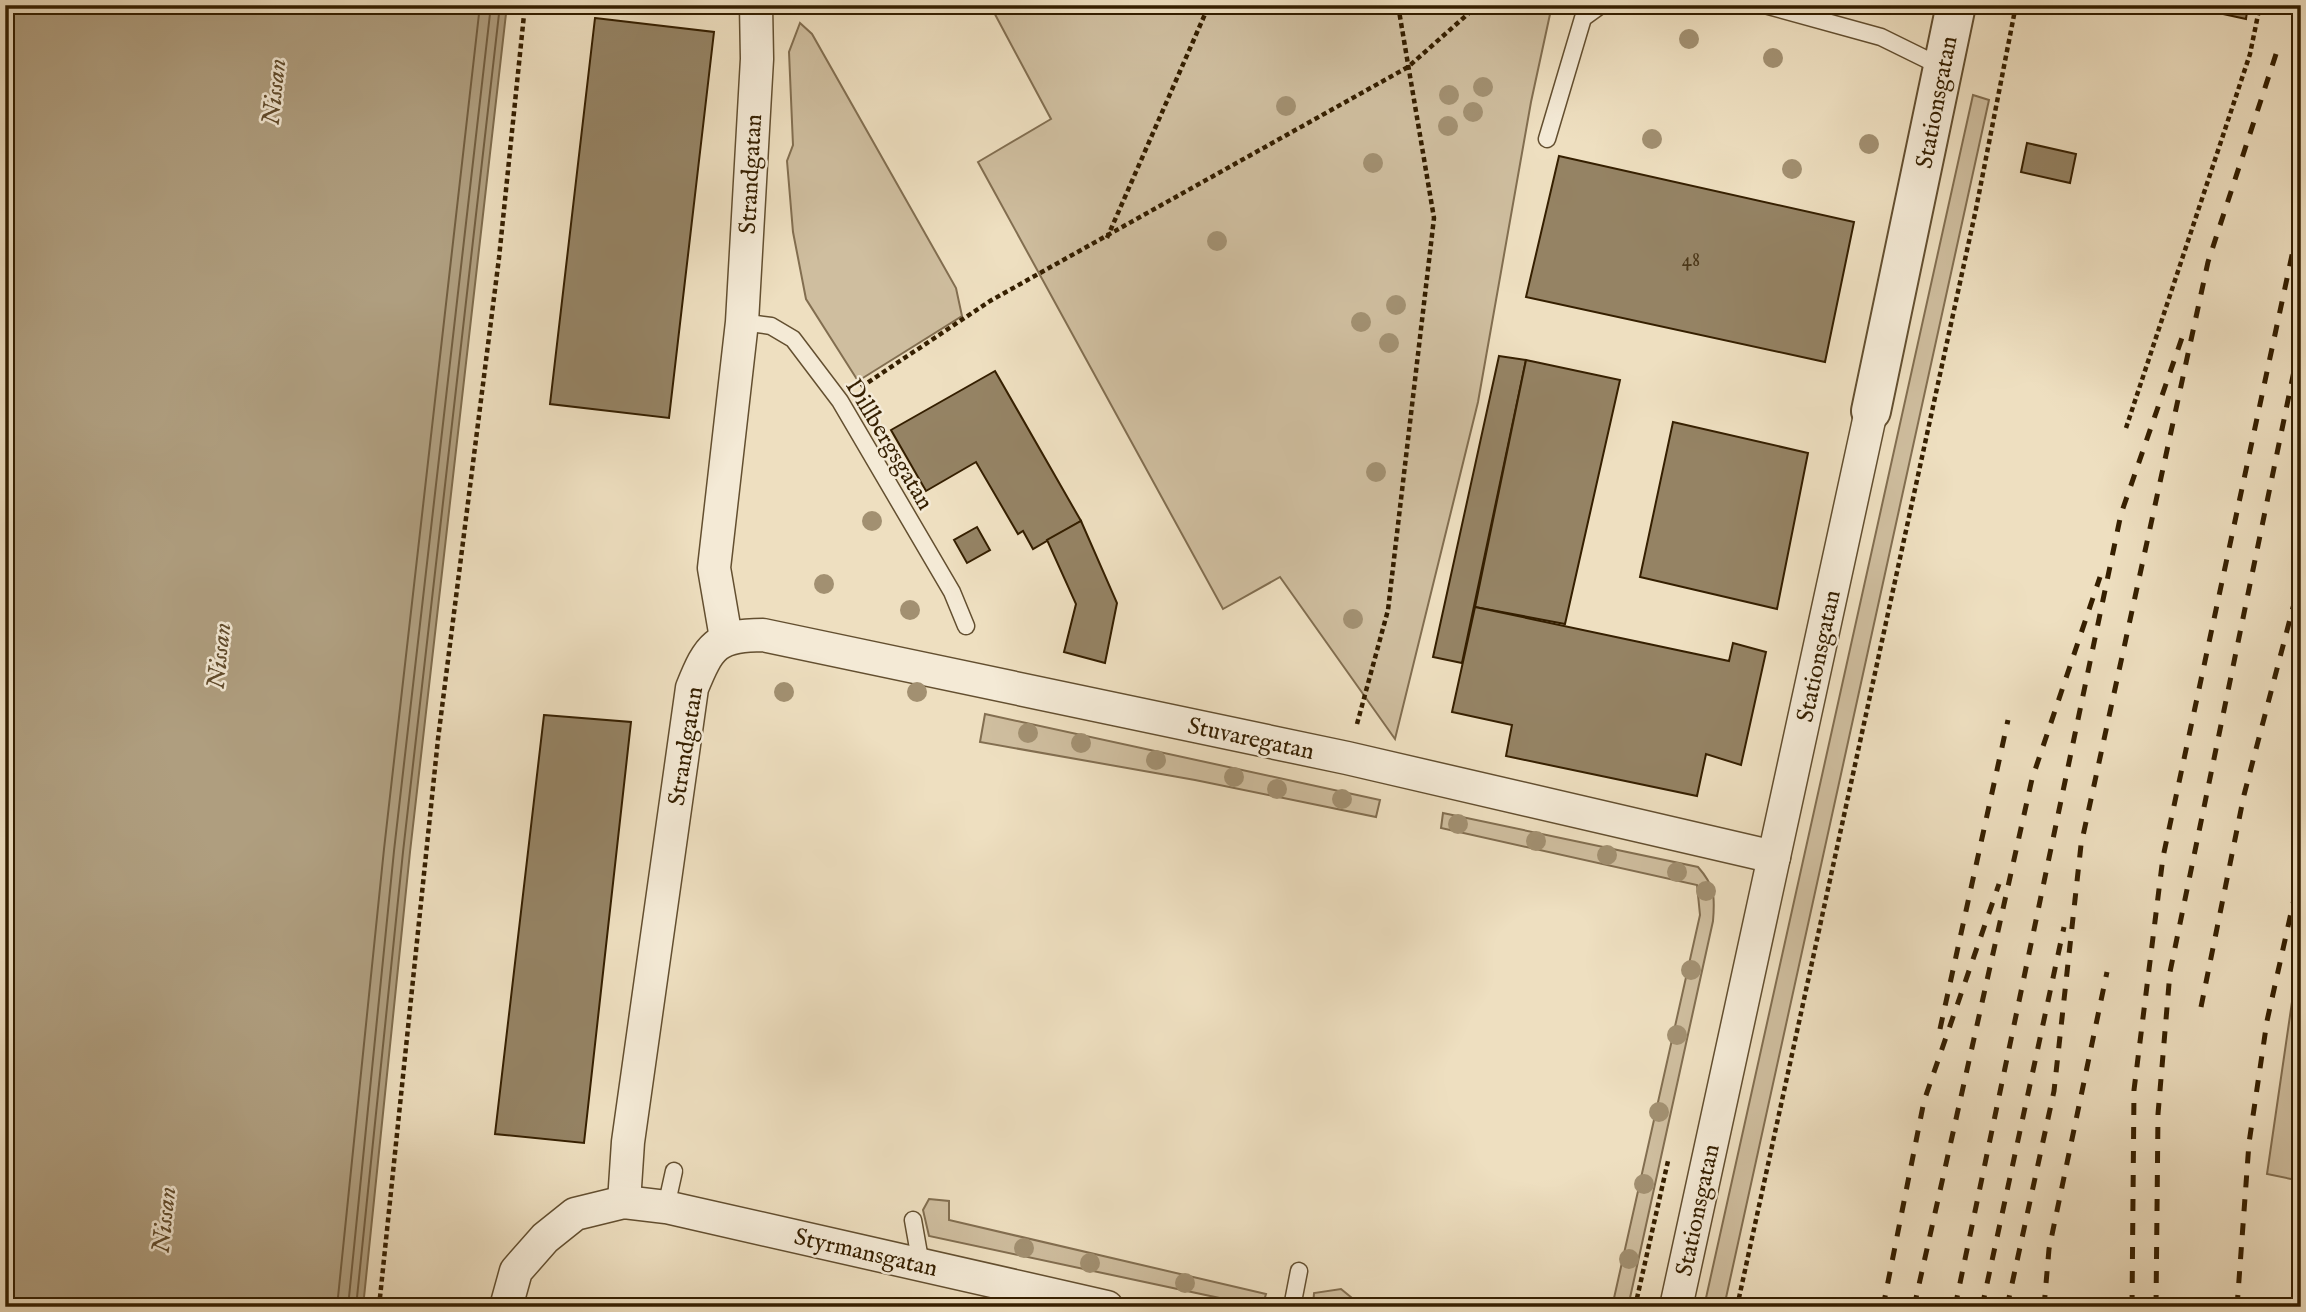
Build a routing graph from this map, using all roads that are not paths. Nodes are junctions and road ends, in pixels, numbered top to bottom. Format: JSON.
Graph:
{"nodes":[{"id":1,"x":757,"y":5,"type":"edge"},
{"id":2,"x":1601,"y":5,"type":"edge"},
{"id":3,"x":1765,"y":5,"type":"edge"},
{"id":4,"x":1956,"y":5,"type":"edge"},
{"id":5,"x":1942,"y":67,"type":"junction"},
{"id":6,"x":1547,"y":139,"type":"dead end"},
{"id":7,"x":742,"y":322,"type":"junction"},
{"id":8,"x":1871,"y":411,"type":"joint"},
{"id":9,"x":966,"y":626,"type":"dead end"},
{"id":10,"x":726,"y":638,"type":"junction"},
{"id":11,"x":1774,"y":857,"type":"junction"},
{"id":12,"x":674,"y":1171,"type":"dead end"},
{"id":13,"x":624,"y":1202,"type":"junction"},
{"id":14,"x":666,"y":1207,"type":"junction"},
{"id":15,"x":914,"y":1220,"type":"dead end"},
{"id":16,"x":921,"y":1265,"type":"junction"},
{"id":17,"x":1299,"y":1270,"type":"dead end"},
{"id":18,"x":506,"y":1307,"type":"edge"},
{"id":19,"x":1107,"y":1307,"type":"edge"},
{"id":20,"x":1292,"y":1307,"type":"edge"},
{"id":21,"x":1676,"y":1307,"type":"edge"}],
"edges":[{"from":1,"to":7,"type":"street","name":"Strandgatan"},
{"from":2,"to":6,"type":"lane"},
{"from":3,"to":5,"type":"lane"},
{"from":4,"to":5,"type":"street","name":"Stationsgatan"},
{"from":5,"to":8,"type":"street","name":"Stationsgatan"},
{"from":7,"to":9,"type":"lane","name":"Dillbergsgatan"},
{"from":7,"to":10,"type":"street","name":"Strandgatan"},
{"from":8,"to":11,"type":"street","name":"Stationsgatan"},
{"from":10,"to":11,"type":"street","name":"Stuvaregatan"},
{"from":10,"to":13,"type":"street","name":"Strandgatan"},
{"from":11,"to":21,"type":"street","name":"Stationsgatan"},
{"from":12,"to":14,"type":"lane"},
{"from":13,"to":14,"type":"street","name":"Styrmansgatan"},
{"from":13,"to":18,"type":"street"},
{"from":14,"to":16,"type":"street","name":"Styrmansgatan"},
{"from":15,"to":16,"type":"lane"},
{"from":16,"to":19,"type":"street","name":"Styrmansgatan"},
{"from":17,"to":20,"type":"lane"}]}
